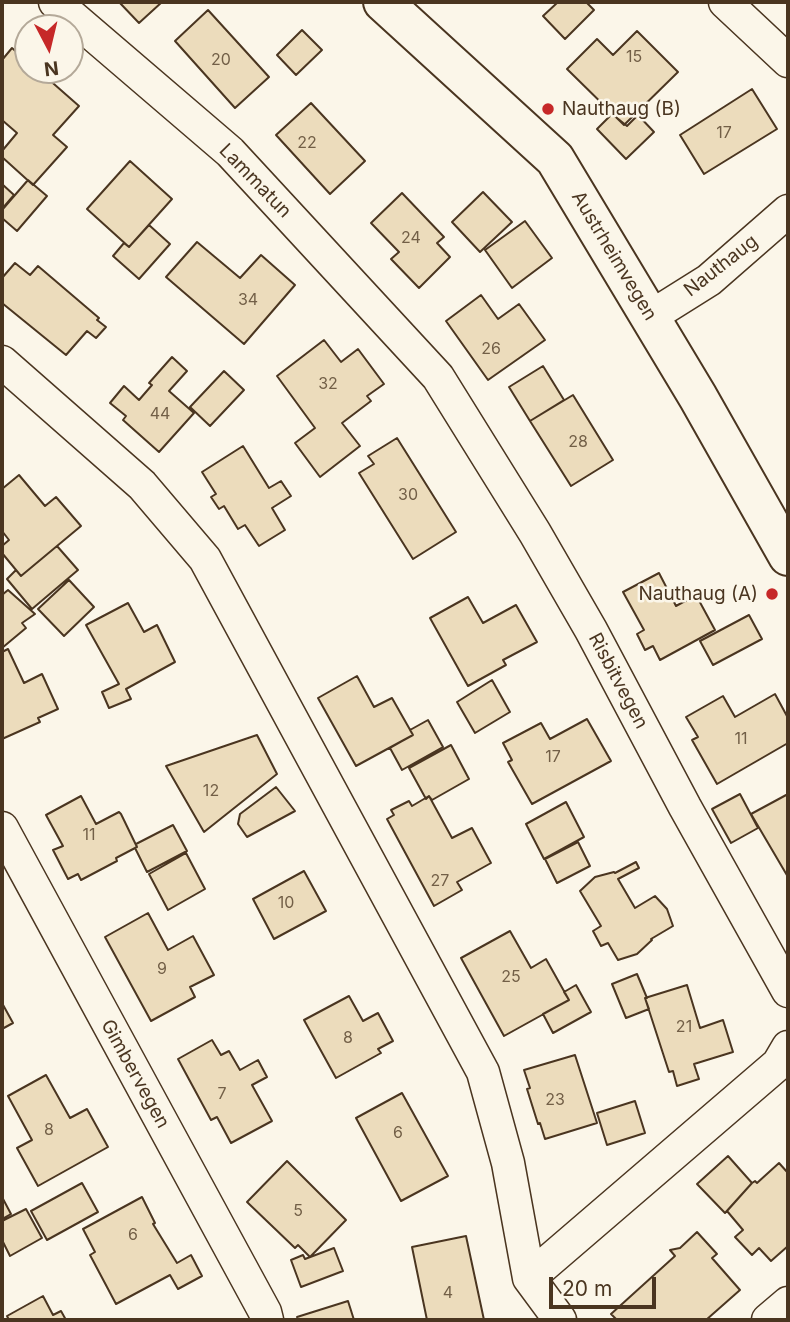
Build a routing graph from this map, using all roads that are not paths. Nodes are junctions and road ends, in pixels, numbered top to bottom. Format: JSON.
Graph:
{"nodes":[{"id":1,"x":55,"y":2,"type":"edge"},
{"id":2,"x":383,"y":2,"type":"edge"},
{"id":3,"x":725,"y":2,"type":"edge"},
{"id":4,"x":788,"y":61,"type":"edge"},
{"id":5,"x":788,"y":211,"type":"edge"},
{"id":6,"x":650,"y":317,"type":"junction"},
{"id":7,"x":2,"y":362,"type":"edge"},
{"id":8,"x":439,"y":377,"type":"joint"},
{"id":9,"x":788,"y":556,"type":"edge"},
{"id":10,"x":2,"y":828,"type":"edge"},
{"id":11,"x":788,"y":990,"type":"edge"},
{"id":12,"x":788,"y":1047,"type":"edge"},
{"id":13,"x":529,"y":1278,"type":"junction"},
{"id":14,"x":788,"y":1303,"type":"edge"},
{"id":15,"x":267,"y":1320,"type":"edge"},
{"id":16,"x":560,"y":1320,"type":"edge"},
{"id":17,"x":768,"y":1320,"type":"edge"}],
"edges":[{"from":1,"to":8,"type":"street","name":"Lammatun"},
{"from":2,"to":6,"type":"main road","name":"Austrheimvegen"},
{"from":3,"to":4,"type":"street"},
{"from":5,"to":6,"type":"street","name":"Nauthaug"},
{"from":6,"to":9,"type":"main road","name":"Austrheimvegen"},
{"from":7,"to":13,"type":"street"},
{"from":8,"to":11,"type":"street","name":"Risbitvegen"},
{"from":10,"to":15,"type":"street","name":"Gimbervegen"},
{"from":12,"to":13,"type":"street"},
{"from":13,"to":16,"type":"street"},
{"from":14,"to":17,"type":"street"}]}
